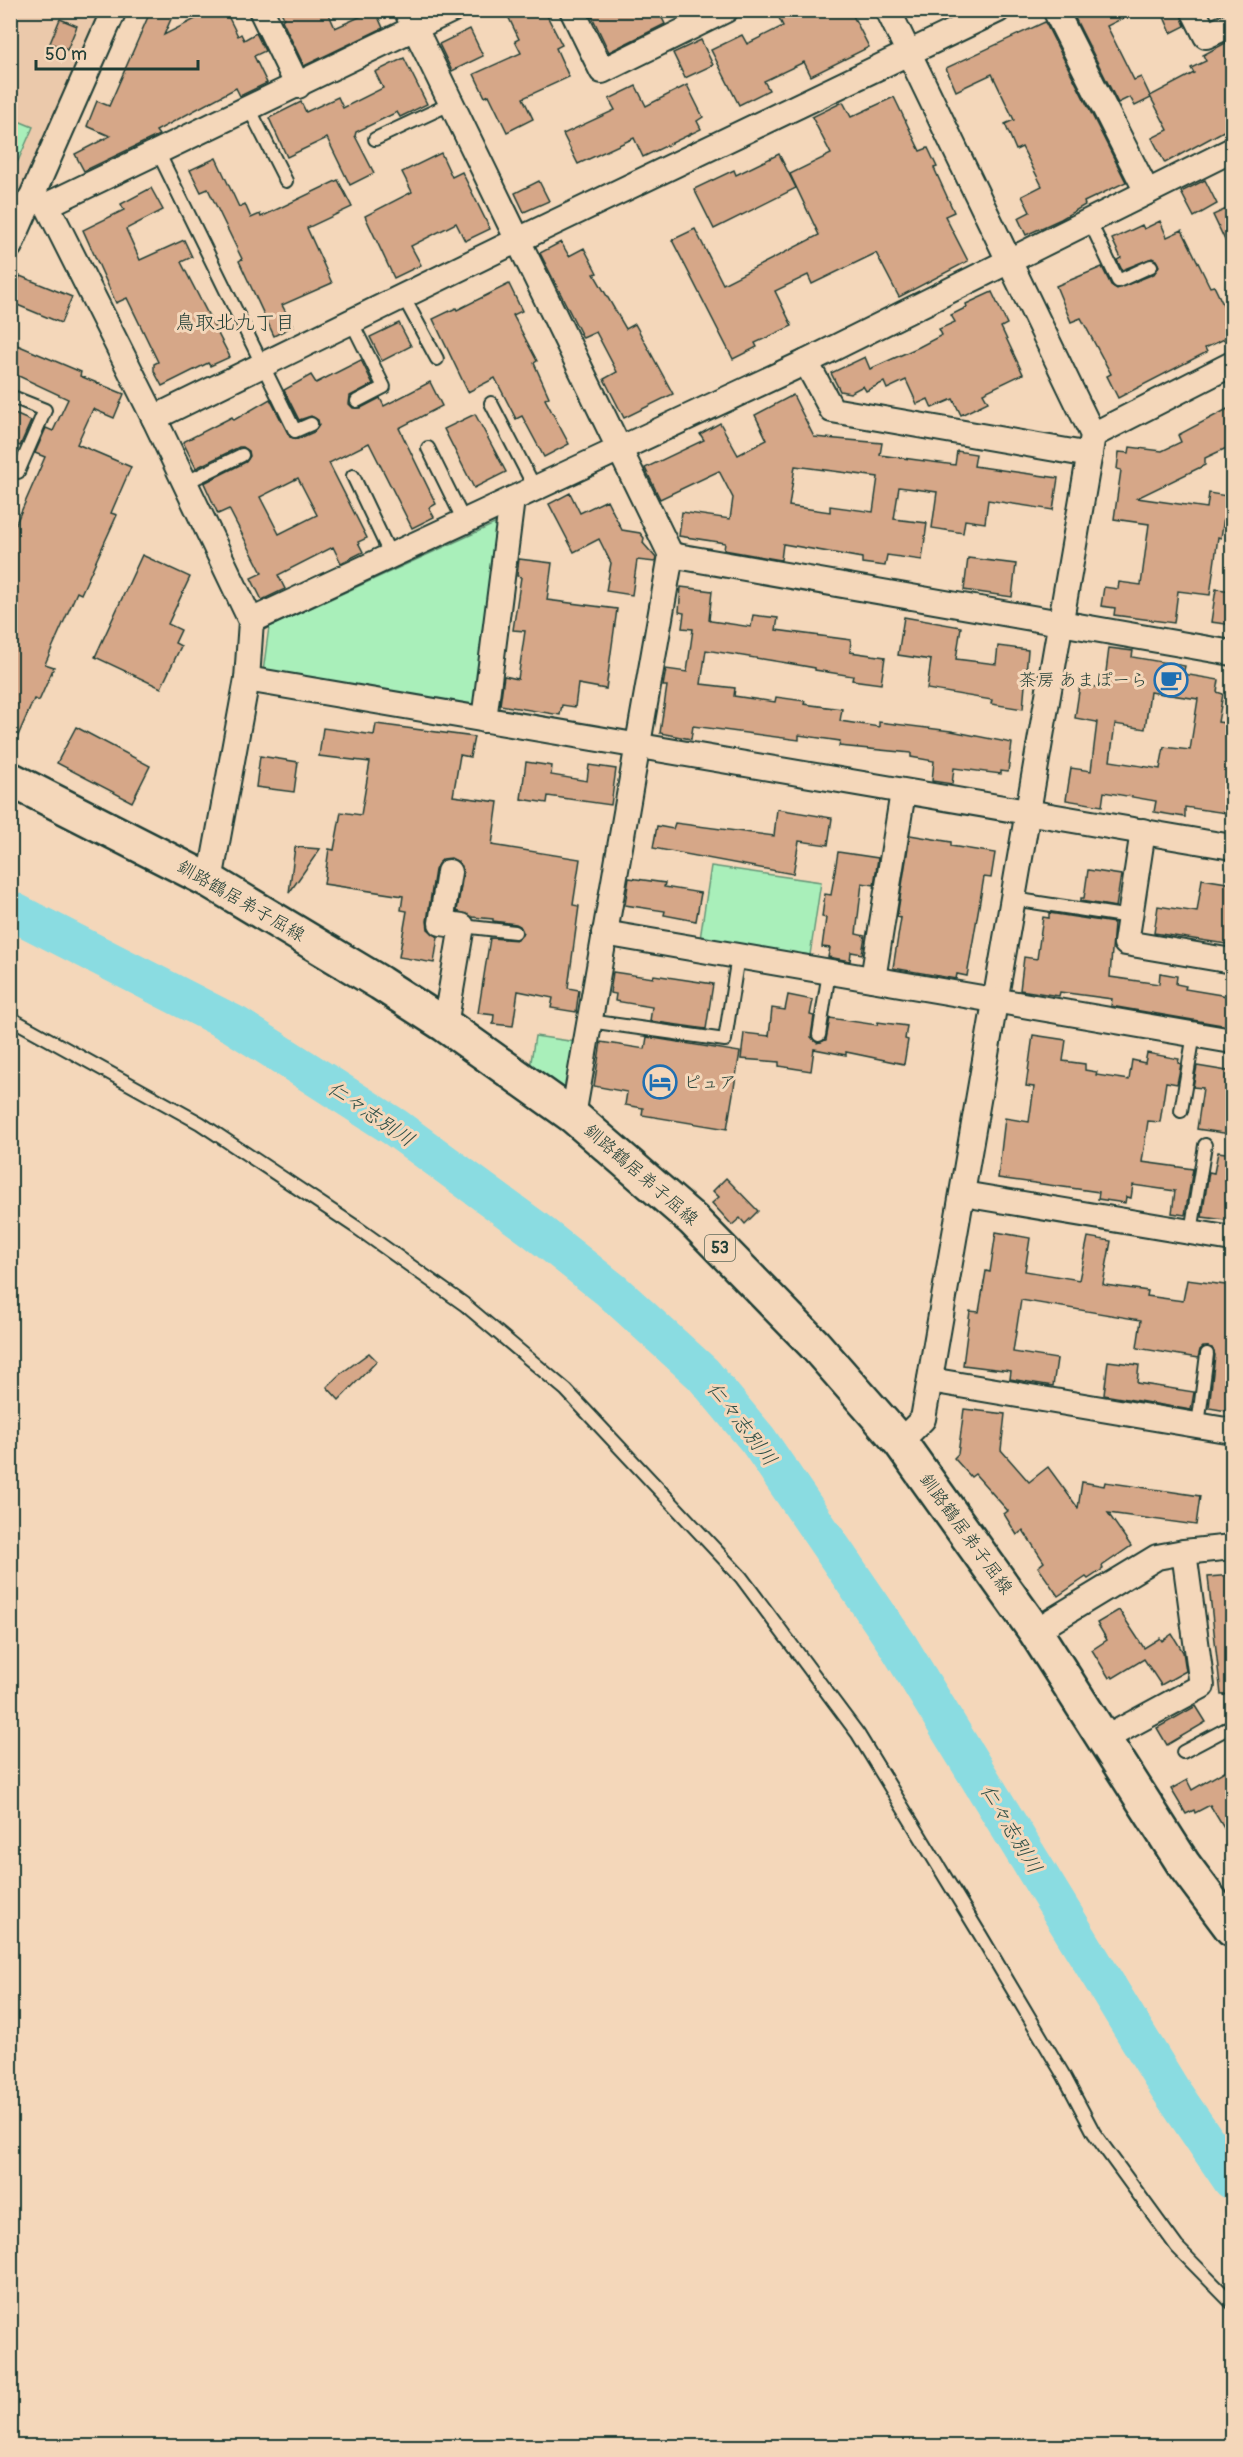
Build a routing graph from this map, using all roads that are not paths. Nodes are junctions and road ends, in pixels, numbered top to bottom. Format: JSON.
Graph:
{"nodes":[{"id":1,"x":114,"y":10,"type":"edge"},
{"id":2,"x":261,"y":10,"type":"edge"},
{"id":3,"x":452,"y":10,"type":"edge"},
{"id":4,"x":572,"y":10,"type":"edge"},
{"id":5,"x":726,"y":10,"type":"edge"},
{"id":6,"x":888,"y":10,"type":"edge"},
{"id":7,"x":998,"y":10,"type":"edge"},
{"id":8,"x":1055,"y":10,"type":"edge"},
{"id":9,"x":1193,"y":10,"type":"edge"},
{"id":10,"x":410,"y":19,"type":"edge"},
{"id":11,"x":1233,"y":24,"type":"edge"},
{"id":12,"x":910,"y":54,"type":"junction"},
{"id":13,"x":298,"y":86,"type":"junction"},
{"id":14,"x":450,"y":104,"type":"junction"},
{"id":15,"x":249,"y":108,"type":"junction"},
{"id":16,"x":375,"y":139,"type":"dead end"},
{"id":17,"x":1233,"y":150,"type":"edge"},
{"id":18,"x":158,"y":152,"type":"junction"},
{"id":19,"x":286,"y":181,"type":"dead end"},
{"id":20,"x":1147,"y":192,"type":"junction"},
{"id":21,"x":38,"y":202,"type":"junction"},
{"id":22,"x":1089,"y":220,"type":"junction"},
{"id":23,"x":516,"y":241,"type":"junction"},
{"id":24,"x":10,"y":246,"type":"edge"},
{"id":25,"x":1009,"y":259,"type":"junction"},
{"id":26,"x":1150,"y":266,"type":"dead end"},
{"id":27,"x":404,"y":296,"type":"junction"},
{"id":28,"x":351,"y":321,"type":"junction"},
{"id":29,"x":436,"y":359,"type":"dead end"},
{"id":30,"x":806,"y":362,"type":"junction"},
{"id":31,"x":261,"y":364,"type":"junction"},
{"id":32,"x":1233,"y":364,"type":"edge"},
{"id":33,"x":10,"y":396,"type":"edge"},
{"id":34,"x":357,"y":400,"type":"dead end"},
{"id":35,"x":491,"y":403,"type":"dead end"},
{"id":36,"x":154,"y":418,"type":"junction"},
{"id":37,"x":311,"y":423,"type":"dead end"},
{"id":38,"x":1092,"y":445,"type":"junction"},
{"id":39,"x":428,"y":448,"type":"dead end"},
{"id":40,"x":619,"y":449,"type":"junction"},
{"id":41,"x":242,"y":455,"type":"dead end"},
{"id":42,"x":10,"y":469,"type":"edge"},
{"id":43,"x":353,"y":476,"type":"dead end"},
{"id":44,"x":185,"y":483,"type":"junction"},
{"id":45,"x":535,"y":488,"type":"junction"},
{"id":46,"x":512,"y":499,"type":"junction"},
{"id":47,"x":464,"y":521,"type":"junction"},
{"id":48,"x":670,"y":555,"type":"junction"},
{"id":49,"x":391,"y":556,"type":"junction"},
{"id":50,"x":251,"y":621,"type":"junction"},
{"id":51,"x":1062,"y":623,"type":"junction"},
{"id":52,"x":1233,"y":653,"type":"edge"},
{"id":53,"x":247,"y":680,"type":"junction"},
{"id":54,"x":484,"y":720,"type":"junction"},
{"id":55,"x":637,"y":746,"type":"junction"},
{"id":56,"x":10,"y":779,"type":"edge"},
{"id":57,"x":903,"y":792,"type":"junction"},
{"id":58,"x":1028,"y":813,"type":"junction"},
{"id":59,"x":1143,"y":831,"type":"junction"},
{"id":60,"x":1233,"y":847,"type":"edge"},
{"id":61,"x":449,"y":872,"type":"dead end"},
{"id":62,"x":210,"y":881,"type":"junction"},
{"id":63,"x":1013,"y":899,"type":"junction"},
{"id":64,"x":1130,"y":917,"type":"junction"},
{"id":65,"x":462,"y":926,"type":"junction"},
{"id":66,"x":515,"y":932,"type":"dead end"},
{"id":67,"x":604,"y":933,"type":"junction"},
{"id":68,"x":738,"y":956,"type":"junction"},
{"id":69,"x":1233,"y":961,"type":"edge"},
{"id":70,"x":829,"y":972,"type":"junction"},
{"id":71,"x":873,"y":979,"type":"junction"},
{"id":72,"x":994,"y":1000,"type":"junction"},
{"id":73,"x":10,"y":1018,"type":"edge"},
{"id":74,"x":589,"y":1021,"type":"junction"},
{"id":75,"x":445,"y":1026,"type":"junction"},
{"id":76,"x":1194,"y":1034,"type":"junction"},
{"id":77,"x":819,"y":1035,"type":"dead end"},
{"id":78,"x":1233,"y":1041,"type":"edge"},
{"id":79,"x":1181,"y":1111,"type":"dead end"},
{"id":80,"x":573,"y":1116,"type":"junction"},
{"id":81,"x":1205,"y":1145,"type":"dead end"},
{"id":82,"x":963,"y":1194,"type":"junction"},
{"id":83,"x":1191,"y":1232,"type":"junction"},
{"id":84,"x":1233,"y":1239,"type":"edge"},
{"id":85,"x":1207,"y":1354,"type":"dead end"},
{"id":86,"x":930,"y":1380,"type":"junction"},
{"id":87,"x":1198,"y":1426,"type":"junction"},
{"id":88,"x":1233,"y":1431,"type":"edge"},
{"id":89,"x":900,"y":1442,"type":"junction"},
{"id":90,"x":1233,"y":1547,"type":"edge"},
{"id":91,"x":1184,"y":1552,"type":"junction"},
{"id":92,"x":1035,"y":1631,"type":"junction"},
{"id":93,"x":1233,"y":1726,"type":"edge"},
{"id":94,"x":1104,"y":1739,"type":"junction"},
{"id":95,"x":1184,"y":1752,"type":"dead end"},
{"id":96,"x":1233,"y":1929,"type":"edge"},
{"id":97,"x":1233,"y":2303,"type":"edge"}],
"edges":[{"from":1,"to":21,"type":"street"},
{"from":2,"to":13,"type":"street"},
{"from":3,"to":10,"type":"street"},
{"from":4,"to":5,"type":"street"},
{"from":6,"to":12,"type":"street"},
{"from":7,"to":12,"type":"street"},
{"from":8,"to":20,"type":"street"},
{"from":9,"to":11,"type":"street"},
{"from":10,"to":13,"type":"street"},
{"from":10,"to":14,"type":"street"},
{"from":12,"to":23,"type":"street"},
{"from":12,"to":25,"type":"street"},
{"from":13,"to":15,"type":"street"},
{"from":14,"to":16,"type":"lane"},
{"from":14,"to":23,"type":"street"},
{"from":15,"to":18,"type":"street"},
{"from":15,"to":19,"type":"lane"},
{"from":17,"to":20,"type":"street"},
{"from":18,"to":21,"type":"street"},
{"from":18,"to":31,"type":"lane"},
{"from":20,"to":22,"type":"street"},
{"from":21,"to":24,"type":"street"},
{"from":21,"to":36,"type":"street"},
{"from":22,"to":25,"type":"street"},
{"from":22,"to":26,"type":"lane"},
{"from":23,"to":27,"type":"street"},
{"from":23,"to":40,"type":"street"},
{"from":25,"to":30,"type":"street"},
{"from":25,"to":38,"type":"street"},
{"from":27,"to":28,"type":"street"},
{"from":27,"to":29,"type":"lane"},
{"from":28,"to":31,"type":"street"},
{"from":28,"to":34,"type":"lane"},
{"from":30,"to":38,"type":"street"},
{"from":30,"to":40,"type":"street"},
{"from":31,"to":36,"type":"street"},
{"from":31,"to":37,"type":"lane"},
{"from":32,"to":38,"type":"street"},
{"from":33,"to":42,"type":"lane"},
{"from":35,"to":45,"type":"lane"},
{"from":36,"to":44,"type":"street"},
{"from":38,"to":51,"type":"street"},
{"from":39,"to":47,"type":"lane"},
{"from":40,"to":45,"type":"street"},
{"from":40,"to":48,"type":"street"},
{"from":41,"to":44,"type":"lane"},
{"from":43,"to":49,"type":"lane"},
{"from":44,"to":50,"type":"street"},
{"from":45,"to":46,"type":"street"},
{"from":46,"to":47,"type":"street"},
{"from":46,"to":54,"type":"street"},
{"from":47,"to":49,"type":"street"},
{"from":48,"to":51,"type":"street"},
{"from":48,"to":55,"type":"street"},
{"from":49,"to":50,"type":"street"},
{"from":50,"to":53,"type":"street"},
{"from":51,"to":52,"type":"street"},
{"from":51,"to":58,"type":"street"},
{"from":53,"to":54,"type":"street"},
{"from":53,"to":62,"type":"street"},
{"from":54,"to":55,"type":"street"},
{"from":55,"to":57,"type":"street"},
{"from":55,"to":67,"type":"street"},
{"from":56,"to":62,"type":"main road","name":"釧路鶴居弟子屈線","number":"53"},
{"from":57,"to":58,"type":"street"},
{"from":57,"to":71,"type":"street"},
{"from":58,"to":59,"type":"street"},
{"from":58,"to":63,"type":"street"},
{"from":59,"to":60,"type":"street"},
{"from":59,"to":64,"type":"street"},
{"from":61,"to":65,"type":"street"},
{"from":62,"to":75,"type":"main road","name":"釧路鶴居弟子屈線","number":"53"},
{"from":63,"to":64,"type":"lane"},
{"from":63,"to":72,"type":"street"},
{"from":64,"to":69,"type":"street"},
{"from":65,"to":66,"type":"lane"},
{"from":65,"to":75,"type":"street"},
{"from":67,"to":68,"type":"street"},
{"from":67,"to":74,"type":"street"},
{"from":68,"to":70,"type":"street"},
{"from":68,"to":74,"type":"lane"},
{"from":70,"to":71,"type":"street"},
{"from":70,"to":77,"type":"lane"},
{"from":71,"to":72,"type":"street"},
{"from":72,"to":76,"type":"street"},
{"from":72,"to":82,"type":"street"},
{"from":73,"to":97,"type":"lane"},
{"from":74,"to":80,"type":"street"},
{"from":75,"to":80,"type":"main road","name":"釧路鶴居弟子屈線","number":"53"},
{"from":76,"to":78,"type":"street"},
{"from":76,"to":79,"type":"lane"},
{"from":80,"to":89,"type":"main road","name":"釧路鶴居弟子屈線","number":"53"},
{"from":81,"to":83,"type":"lane"},
{"from":82,"to":83,"type":"street"},
{"from":82,"to":86,"type":"street"},
{"from":83,"to":84,"type":"street"},
{"from":85,"to":87,"type":"lane"},
{"from":86,"to":87,"type":"street"},
{"from":86,"to":89,"type":"street"},
{"from":87,"to":88,"type":"street"},
{"from":89,"to":92,"type":"main road","name":"釧路鶴居弟子屈線","number":"53"},
{"from":90,"to":91,"type":"street"},
{"from":91,"to":92,"type":"street"},
{"from":91,"to":94,"type":"street"},
{"from":92,"to":94,"type":"main road","name":"釧路鶴居弟子屈線","number":"53"},
{"from":93,"to":95,"type":"lane"},
{"from":94,"to":96,"type":"main road","name":"釧路鶴居弟子屈線","number":"53"}]}
